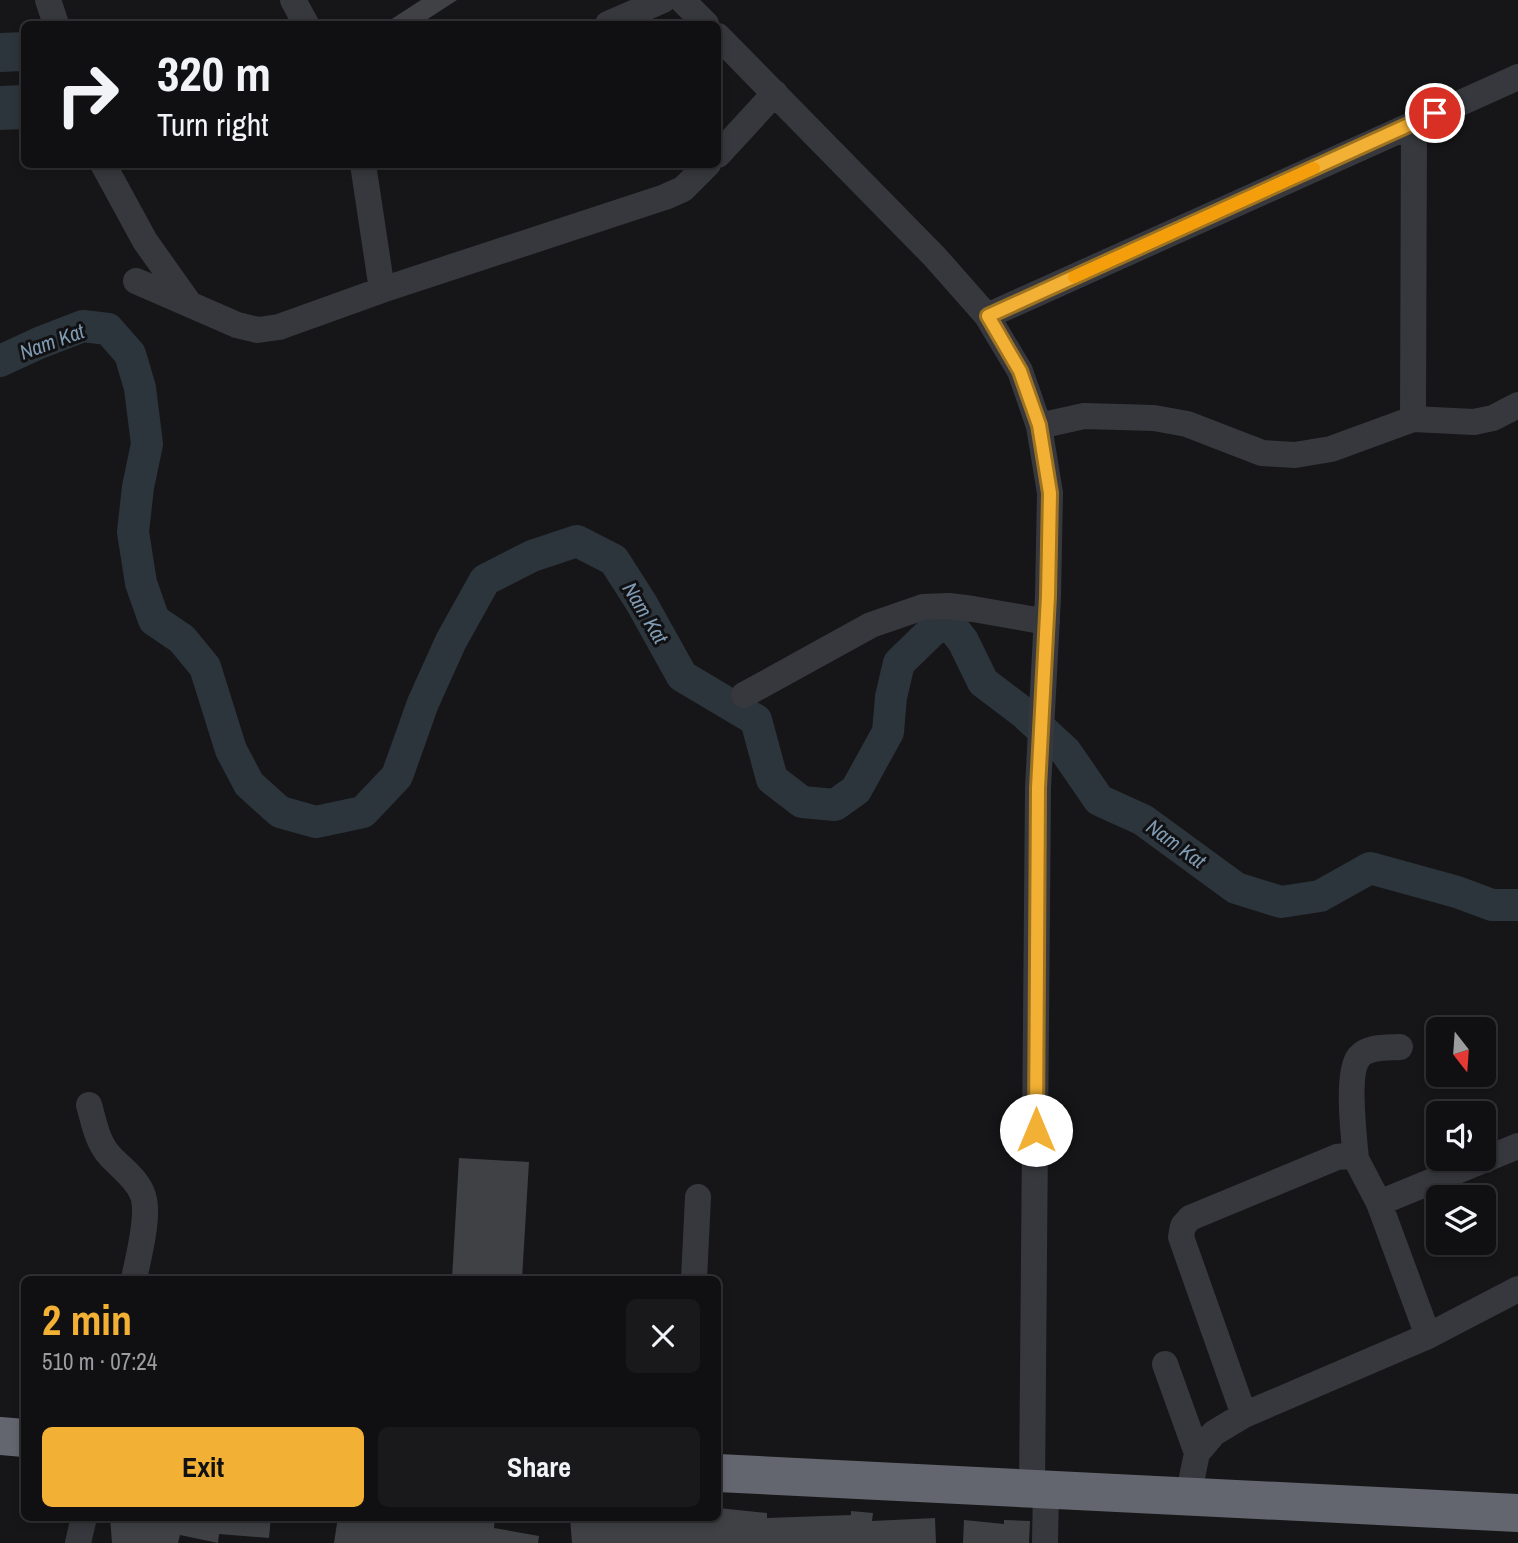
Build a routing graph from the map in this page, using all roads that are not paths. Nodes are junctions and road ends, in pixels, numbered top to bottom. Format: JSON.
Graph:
{"nodes":[{"id":1,"x":48,"y":0,"type":"edge"},
{"id":2,"x":293,"y":0,"type":"edge"},
{"id":3,"x":663,"y":0,"type":"edge"},
{"id":4,"x":682,"y":0,"type":"edge"},
{"id":5,"x":55,"y":21,"type":"edge"},
{"id":6,"x":304,"y":21,"type":"edge"},
{"id":7,"x":615,"y":21,"type":"edge"},
{"id":8,"x":703,"y":21,"type":"edge"},
{"id":9,"x":721,"y":39,"type":"edge"},
{"id":10,"x":1518,"y":77,"type":"edge"},
{"id":11,"x":775,"y":93,"type":"junction"},
{"id":12,"x":1414,"y":122,"type":"junction"},
{"id":13,"x":721,"y":152,"type":"edge"},
{"id":14,"x":105,"y":168,"type":"edge"},
{"id":15,"x":364,"y":168,"type":"edge"},
{"id":16,"x":704,"y":168,"type":"edge"},
{"id":17,"x":136,"y":281,"type":"dead end"},
{"id":18,"x":382,"y":290,"type":"junction"},
{"id":19,"x":190,"y":305,"type":"junction"},
{"id":20,"x":988,"y":316,"type":"junction"},
{"id":21,"x":1518,"y":405,"type":"edge"},
{"id":22,"x":1413,"y":419,"type":"junction"},
{"id":23,"x":1039,"y":425,"type":"junction"},
{"id":24,"x":1047,"y":622,"type":"junction"},
{"id":25,"x":744,"y":695,"type":"dead end"},
{"id":26,"x":1400,"y":1047,"type":"dead end"},
{"id":27,"x":89,"y":1105,"type":"dead end"},
{"id":28,"x":1518,"y":1146,"type":"edge"},
{"id":29,"x":1356,"y":1159,"type":"junction"},
{"id":30,"x":698,"y":1197,"type":"dead end"},
{"id":31,"x":1379,"y":1203,"type":"junction"},
{"id":32,"x":135,"y":1276,"type":"edge"},
{"id":33,"x":694,"y":1276,"type":"edge"},
{"id":34,"x":1518,"y":1289,"type":"edge"},
{"id":35,"x":1429,"y":1336,"type":"junction"},
{"id":36,"x":1165,"y":1364,"type":"dead end"},
{"id":37,"x":1244,"y":1415,"type":"junction"},
{"id":38,"x":0,"y":1436,"type":"edge"},
{"id":39,"x":21,"y":1438,"type":"edge"},
{"id":40,"x":1197,"y":1453,"type":"junction"},
{"id":41,"x":721,"y":1473,"type":"edge"},
{"id":42,"x":1039,"y":1489,"type":"junction"},
{"id":43,"x":1188,"y":1497,"type":"junction"},
{"id":44,"x":1518,"y":1513,"type":"edge"},
{"id":45,"x":83,"y":1521,"type":"edge"},
{"id":46,"x":78,"y":1543,"type":"edge"},
{"id":47,"x":1045,"y":1543,"type":"edge"}],
"edges":[{"from":1,"to":5,"type":"street"},
{"from":2,"to":6,"type":"street"},
{"from":3,"to":7,"type":"street"},
{"from":4,"to":8,"type":"street"},
{"from":9,"to":11,"type":"street"},
{"from":10,"to":12,"type":"street"},
{"from":11,"to":13,"type":"street"},
{"from":11,"to":20,"type":"street"},
{"from":12,"to":20,"type":"street"},
{"from":12,"to":22,"type":"street"},
{"from":14,"to":19,"type":"street"},
{"from":15,"to":18,"type":"street"},
{"from":16,"to":18,"type":"street"},
{"from":17,"to":19,"type":"street"},
{"from":18,"to":19,"type":"street"},
{"from":20,"to":23,"type":"street"},
{"from":21,"to":22,"type":"street"},
{"from":22,"to":23,"type":"street"},
{"from":23,"to":24,"type":"street"},
{"from":24,"to":25,"type":"street"},
{"from":24,"to":42,"type":"street"},
{"from":26,"to":29,"type":"street"},
{"from":27,"to":32,"type":"street"},
{"from":28,"to":31,"type":"street"},
{"from":29,"to":31,"type":"street"},
{"from":29,"to":37,"type":"street"},
{"from":30,"to":33,"type":"street"},
{"from":31,"to":35,"type":"street"},
{"from":34,"to":35,"type":"street"},
{"from":35,"to":37,"type":"street"},
{"from":36,"to":40,"type":"street"},
{"from":37,"to":40,"type":"street"},
{"from":38,"to":39,"type":"highway"},
{"from":40,"to":43,"type":"street"},
{"from":41,"to":42,"type":"highway"},
{"from":42,"to":43,"type":"highway"},
{"from":42,"to":47,"type":"street"},
{"from":43,"to":44,"type":"highway"},
{"from":45,"to":46,"type":"street"}]}
